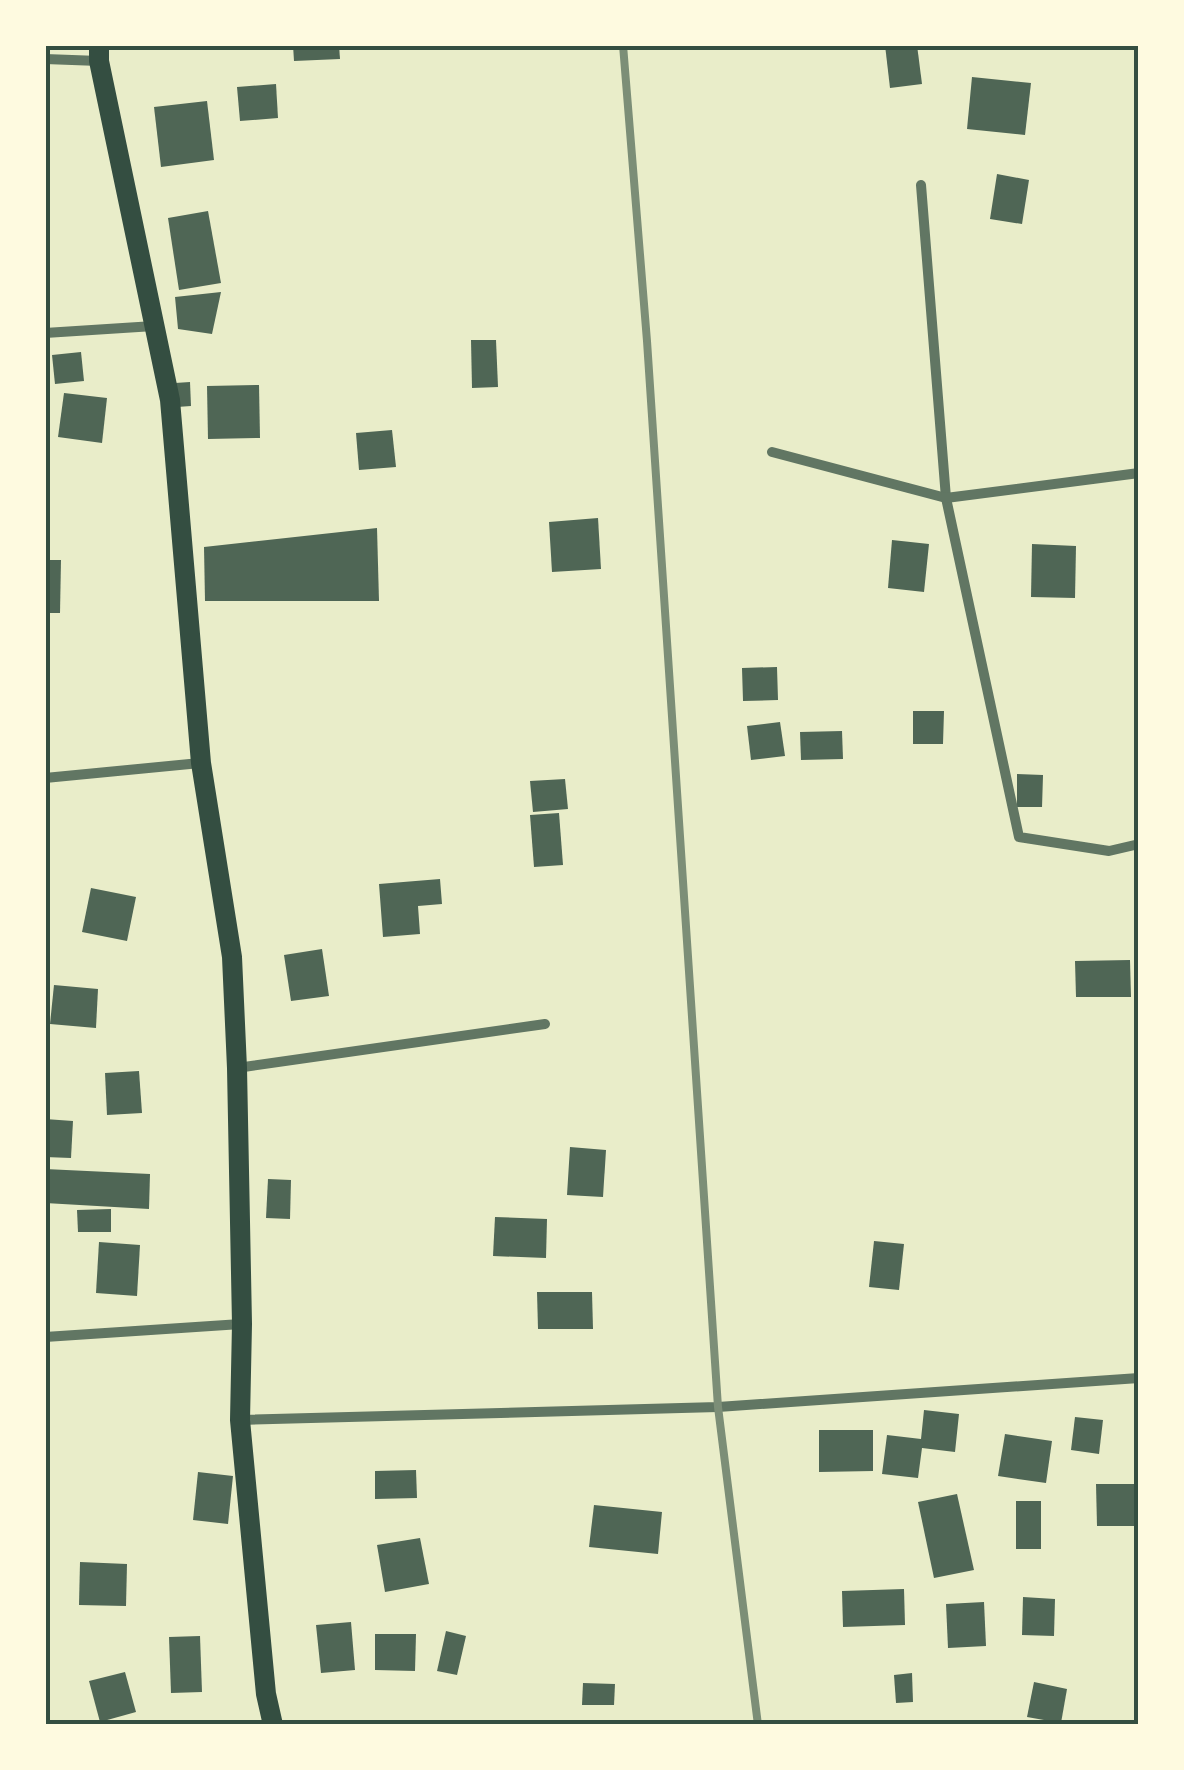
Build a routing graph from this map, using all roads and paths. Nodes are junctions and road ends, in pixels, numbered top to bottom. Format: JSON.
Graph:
{"nodes":[{"id":1,"x":99,"y":53,"type":"edge"},
{"id":2,"x":45,"y":59,"type":"edge"},
{"id":3,"x":921,"y":186,"type":"dead end"},
{"id":4,"x":155,"y":326,"type":"junction"},
{"id":5,"x":45,"y":333,"type":"edge"},
{"id":6,"x":772,"y":452,"type":"dead end"},
{"id":7,"x":1139,"y":473,"type":"edge"},
{"id":8,"x":946,"y":498,"type":"junction"},
{"id":9,"x":201,"y":763,"type":"junction"},
{"id":10,"x":45,"y":778,"type":"edge"},
{"id":11,"x":1139,"y":844,"type":"edge"},
{"id":12,"x":545,"y":1024,"type":"dead end"},
{"id":13,"x":237,"y":1068,"type":"junction"},
{"id":14,"x":242,"y":1324,"type":"junction"},
{"id":15,"x":45,"y":1337,"type":"edge"},
{"id":16,"x":1139,"y":1378,"type":"edge"},
{"id":17,"x":240,"y":1420,"type":"junction"},
{"id":18,"x":272,"y":1725,"type":"edge"}],
"edges":[{"from":1,"to":2,"type":"street"},
{"from":1,"to":4,"type":"main road"},
{"from":3,"to":8,"type":"street"},
{"from":4,"to":5,"type":"street"},
{"from":4,"to":9,"type":"main road"},
{"from":6,"to":8,"type":"street"},
{"from":7,"to":8,"type":"street"},
{"from":8,"to":11,"type":"street"},
{"from":9,"to":10,"type":"street"},
{"from":9,"to":13,"type":"main road"},
{"from":12,"to":13,"type":"street"},
{"from":13,"to":14,"type":"main road"},
{"from":14,"to":15,"type":"street"},
{"from":14,"to":17,"type":"main road"},
{"from":16,"to":17,"type":"street"},
{"from":17,"to":18,"type":"main road"}]}
